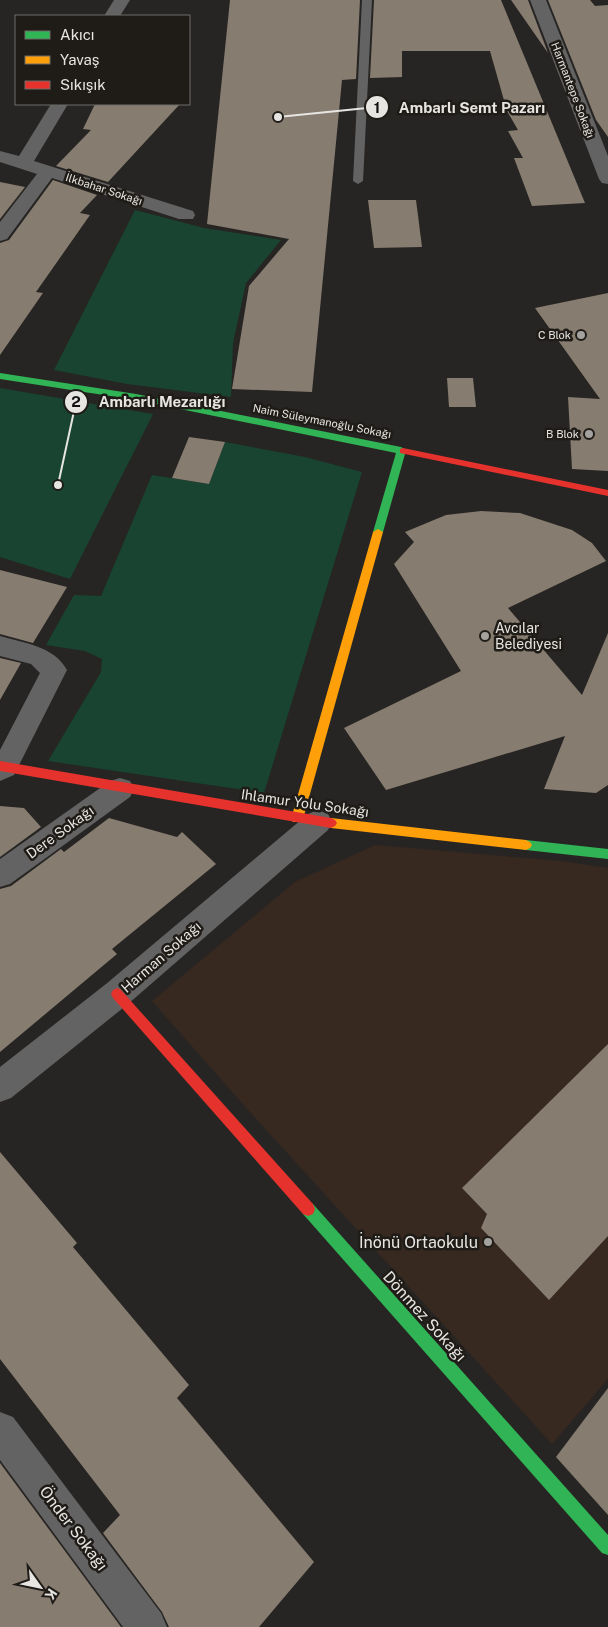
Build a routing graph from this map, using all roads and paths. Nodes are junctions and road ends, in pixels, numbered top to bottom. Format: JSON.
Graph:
{"nodes":[{"id":1,"x":122,"y":0,"type":"edge"},
{"id":2,"x":367,"y":0,"type":"edge"},
{"id":3,"x":538,"y":0,"type":"edge"},
{"id":4,"x":113,"y":15,"type":"edge"},
{"id":5,"x":58,"y":105,"type":"edge"},
{"id":6,"x":0,"y":156,"type":"edge"},
{"id":7,"x":23,"y":164,"type":"junction"},
{"id":8,"x":48,"y":172,"type":"junction"},
{"id":9,"x":608,"y":180,"type":"edge"},
{"id":10,"x":358,"y":181,"type":"dead end"},
{"id":11,"x":186,"y":215,"type":"dead end"},
{"id":12,"x":0,"y":235,"type":"edge"},
{"id":13,"x":0,"y":376,"type":"edge"},
{"id":14,"x":401,"y":450,"type":"junction"},
{"id":15,"x":608,"y":493,"type":"edge"},
{"id":16,"x":0,"y":646,"type":"edge"},
{"id":17,"x":2,"y":768,"type":"edge"},
{"id":18,"x":120,"y":789,"type":"junction"},
{"id":19,"x":308,"y":820,"type":"junction"},
{"id":20,"x":608,"y":854,"type":"edge"},
{"id":21,"x":0,"y":875,"type":"edge"},
{"id":22,"x":118,"y":994,"type":"junction"},
{"id":23,"x":0,"y":1087,"type":"edge"},
{"id":24,"x":0,"y":1430,"type":"edge"},
{"id":25,"x":608,"y":1547,"type":"edge"},
{"id":26,"x":147,"y":1627,"type":"edge"}],
"edges":[{"from":1,"to":4,"type":"street"},
{"from":2,"to":10,"type":"lane"},
{"from":3,"to":9,"type":"street","name":"Harmantepe Sokağı"},
{"from":5,"to":7,"type":"street"},
{"from":6,"to":7,"type":"street","name":"İlkbahar Sokağı"},
{"from":7,"to":8,"type":"street","name":"İlkbahar Sokağı"},
{"from":8,"to":11,"type":"street","name":"İlkbahar Sokağı"},
{"from":8,"to":12,"type":"street"},
{"from":13,"to":14,"type":"street","name":"Naim Süleymanoğlu Sokağı"},
{"from":14,"to":15,"type":"street","name":"Naim Süleymanoğlu Sokağı"},
{"from":14,"to":19,"type":"street"},
{"from":16,"to":17,"type":"street"},
{"from":17,"to":18,"type":"street","name":"Ihlamur Yolu Sokağı"},
{"from":18,"to":19,"type":"street","name":"Ihlamur Yolu Sokağı"},
{"from":18,"to":21,"type":"street","name":"Dere Sokağı"},
{"from":19,"to":20,"type":"street","name":"Ihlamur Yolu Sokağı"},
{"from":19,"to":22,"type":"street","name":"Harman Sokağı"},
{"from":22,"to":23,"type":"street","name":"Harman Sokağı"},
{"from":22,"to":25,"type":"street","name":"Dönmez Sokağı"},
{"from":24,"to":26,"type":"street","name":"Önder Sokağı"}]}
